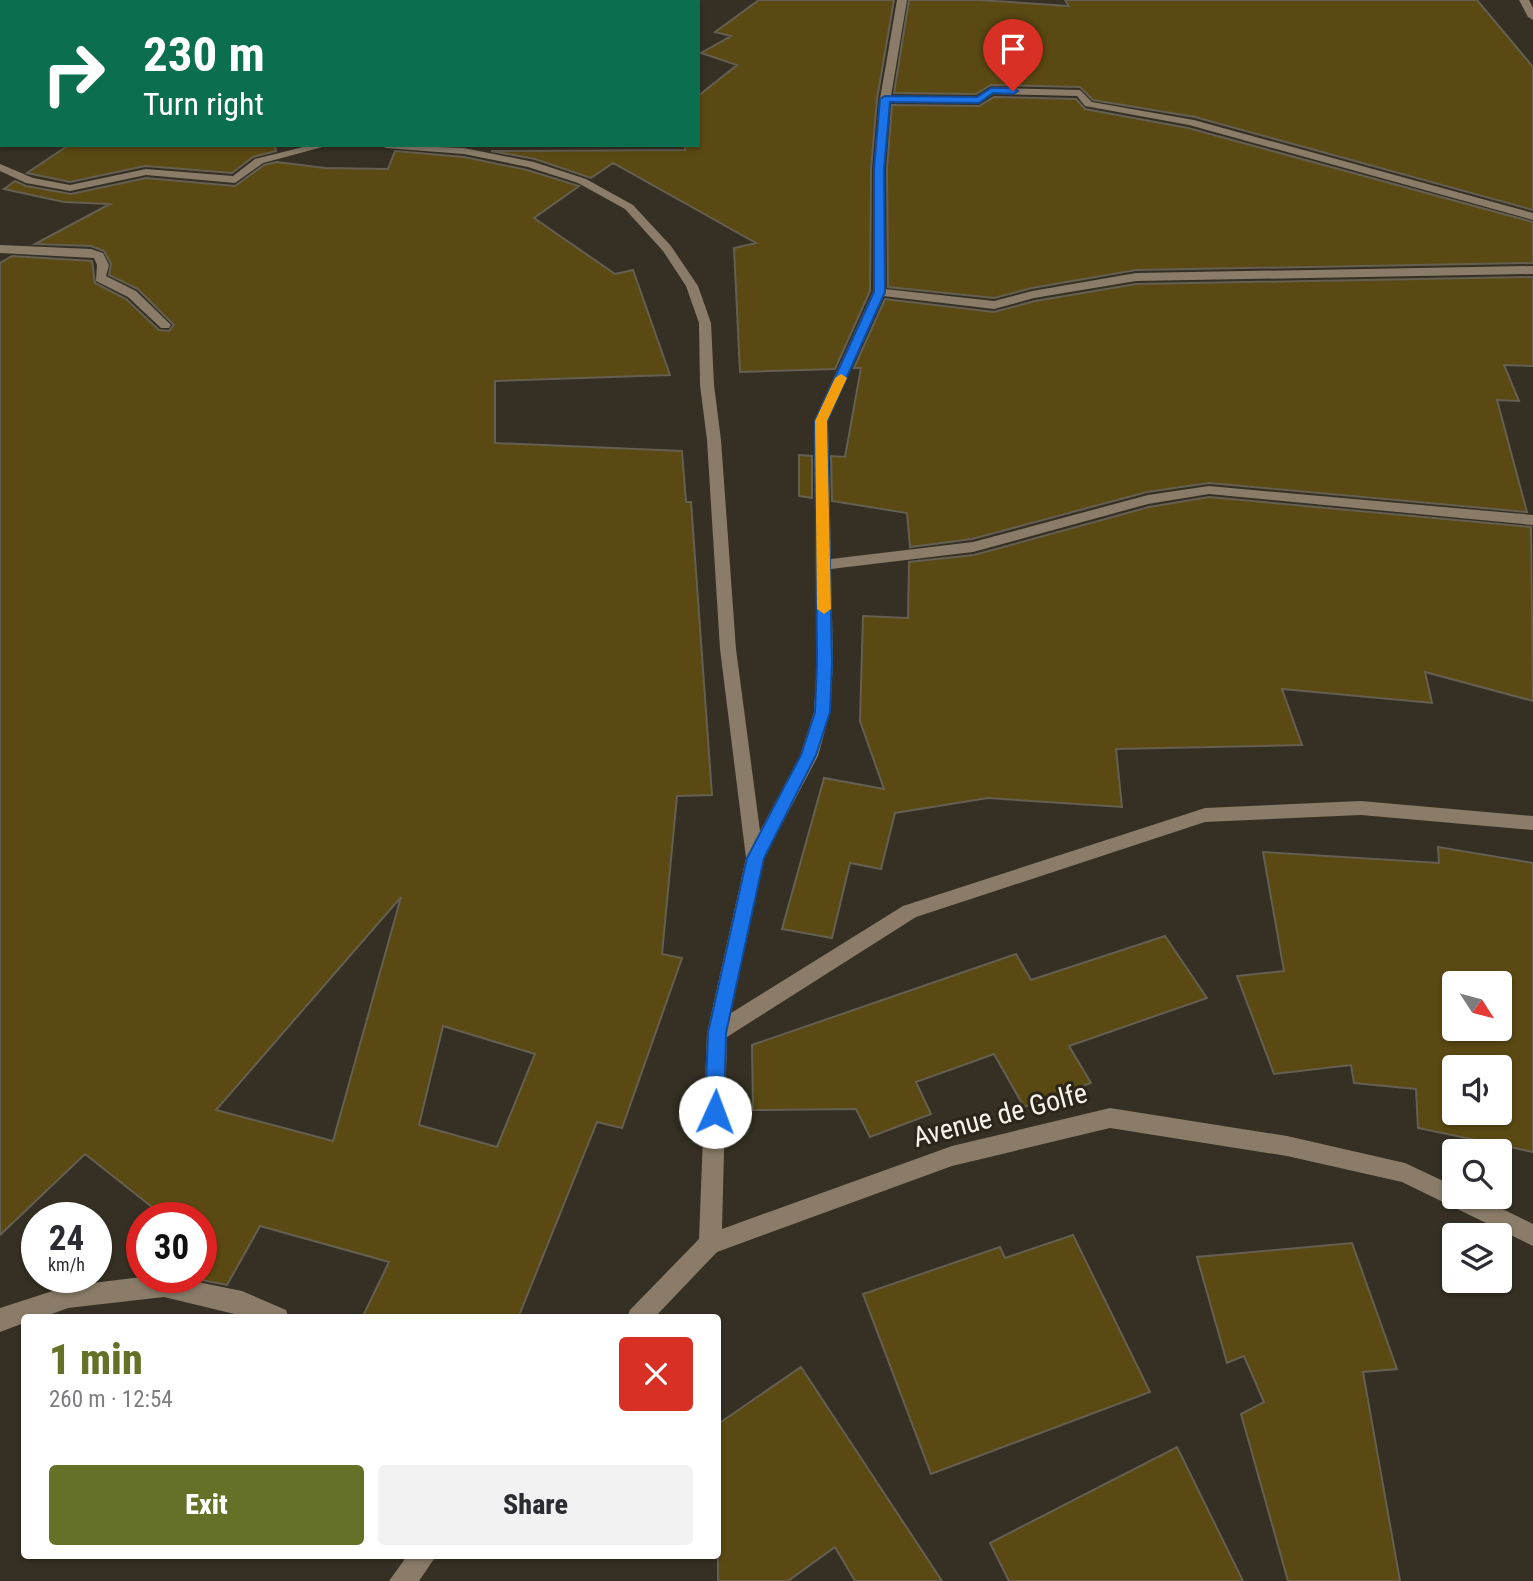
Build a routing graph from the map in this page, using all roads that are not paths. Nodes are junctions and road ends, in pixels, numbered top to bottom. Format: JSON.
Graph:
{"nodes":[{"id":1,"x":902,"y":0,"type":"edge"},
{"id":2,"x":1524,"y":0,"type":"edge"},
{"id":3,"x":1533,"y":17,"type":"edge"},
{"id":4,"x":885,"y":99,"type":"junction"},
{"id":5,"x":317,"y":147,"type":"edge"},
{"id":6,"x":417,"y":147,"type":"edge"},
{"id":7,"x":0,"y":167,"type":"edge"},
{"id":8,"x":1533,"y":217,"type":"edge"},
{"id":9,"x":0,"y":249,"type":"edge"},
{"id":10,"x":1533,"y":271,"type":"edge"},
{"id":11,"x":879,"y":292,"type":"junction"},
{"id":12,"x":164,"y":325,"type":"dead end"},
{"id":13,"x":1533,"y":520,"type":"edge"},
{"id":14,"x":823,"y":565,"type":"junction"},
{"id":15,"x":1533,"y":823,"type":"edge"},
{"id":16,"x":755,"y":858,"type":"junction"},
{"id":17,"x":717,"y":1033,"type":"junction"},
{"id":18,"x":1442,"y":1191,"type":"edge"},
{"id":19,"x":1479,"y":1209,"type":"edge"},
{"id":20,"x":1533,"y":1235,"type":"edge"},
{"id":21,"x":710,"y":1244,"type":"junction"},
{"id":22,"x":269,"y":1314,"type":"edge"},
{"id":23,"x":642,"y":1314,"type":"edge"},
{"id":24,"x":0,"y":1320,"type":"edge"},
{"id":25,"x":420,"y":1559,"type":"edge"},
{"id":26,"x":402,"y":1581,"type":"edge"}],
"edges":[{"from":1,"to":4,"type":"street"},
{"from":2,"to":3,"type":"street"},
{"from":4,"to":8,"type":"street"},
{"from":4,"to":11,"type":"street"},
{"from":5,"to":7,"type":"street"},
{"from":6,"to":16,"type":"street"},
{"from":9,"to":12,"type":"street"},
{"from":10,"to":11,"type":"street"},
{"from":11,"to":14,"type":"street"},
{"from":13,"to":14,"type":"street"},
{"from":14,"to":16,"type":"street"},
{"from":15,"to":17,"type":"street"},
{"from":16,"to":17,"type":"street"},
{"from":17,"to":21,"type":"street"},
{"from":18,"to":21,"type":"street","name":"Avenue de Golfe"},
{"from":19,"to":20,"type":"street","name":"Avenue de Golfe"},
{"from":21,"to":23,"type":"street","name":"Avenue de Golfe"},
{"from":22,"to":24,"type":"street"},
{"from":25,"to":26,"type":"street"}]}
